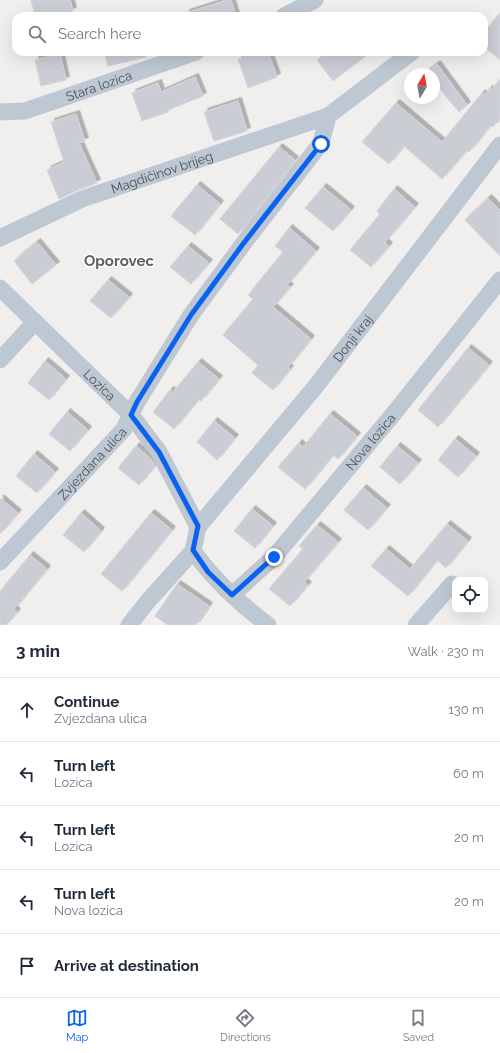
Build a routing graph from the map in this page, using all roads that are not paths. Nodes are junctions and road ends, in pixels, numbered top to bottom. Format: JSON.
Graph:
{"nodes":[{"id":1,"x":315,"y":0,"type":"edge"},
{"id":2,"x":292,"y":12,"type":"edge"},
{"id":3,"x":184,"y":56,"type":"edge"},
{"id":4,"x":407,"y":56,"type":"edge"},
{"id":5,"x":0,"y":112,"type":"edge"},
{"id":6,"x":328,"y":116,"type":"junction"},
{"id":7,"x":500,"y":145,"type":"edge"},
{"id":8,"x":0,"y":238,"type":"edge"},
{"id":9,"x":500,"y":280,"type":"edge"},
{"id":10,"x":0,"y":288,"type":"edge"},
{"id":11,"x":35,"y":322,"type":"junction"},
{"id":12,"x":0,"y":360,"type":"edge"},
{"id":13,"x":131,"y":415,"type":"junction"},
{"id":14,"x":198,"y":526,"type":"junction"},
{"id":15,"x":193,"y":550,"type":"junction"},
{"id":16,"x":0,"y":562,"type":"edge"},
{"id":17,"x":452,"y":584,"type":"dead end"},
{"id":18,"x":232,"y":595,"type":"junction"},
{"id":19,"x":129,"y":625,"type":"edge"},
{"id":20,"x":268,"y":625,"type":"edge"},
{"id":21,"x":416,"y":625,"type":"edge"}],
"edges":[{"from":1,"to":2,"type":"street"},
{"from":3,"to":5,"type":"street","name":"Stara lozica"},
{"from":4,"to":6,"type":"street","name":"Magdičinov brijeg"},
{"from":6,"to":8,"type":"street","name":"Magdičinov brijeg"},
{"from":6,"to":13,"type":"street","name":"Zvjezdana ulica"},
{"from":7,"to":14,"type":"street","name":"Donji kraj"},
{"from":9,"to":18,"type":"street","name":"Nova lozica"},
{"from":10,"to":11,"type":"street","name":"Lozica"},
{"from":11,"to":12,"type":"street"},
{"from":11,"to":13,"type":"street","name":"Lozica"},
{"from":13,"to":14,"type":"street","name":"Lozica"},
{"from":13,"to":16,"type":"street","name":"Zvjezdana ulica"},
{"from":14,"to":15,"type":"street"},
{"from":15,"to":18,"type":"street"},
{"from":15,"to":19,"type":"street"},
{"from":17,"to":21,"type":"street"},
{"from":18,"to":20,"type":"street"}]}
